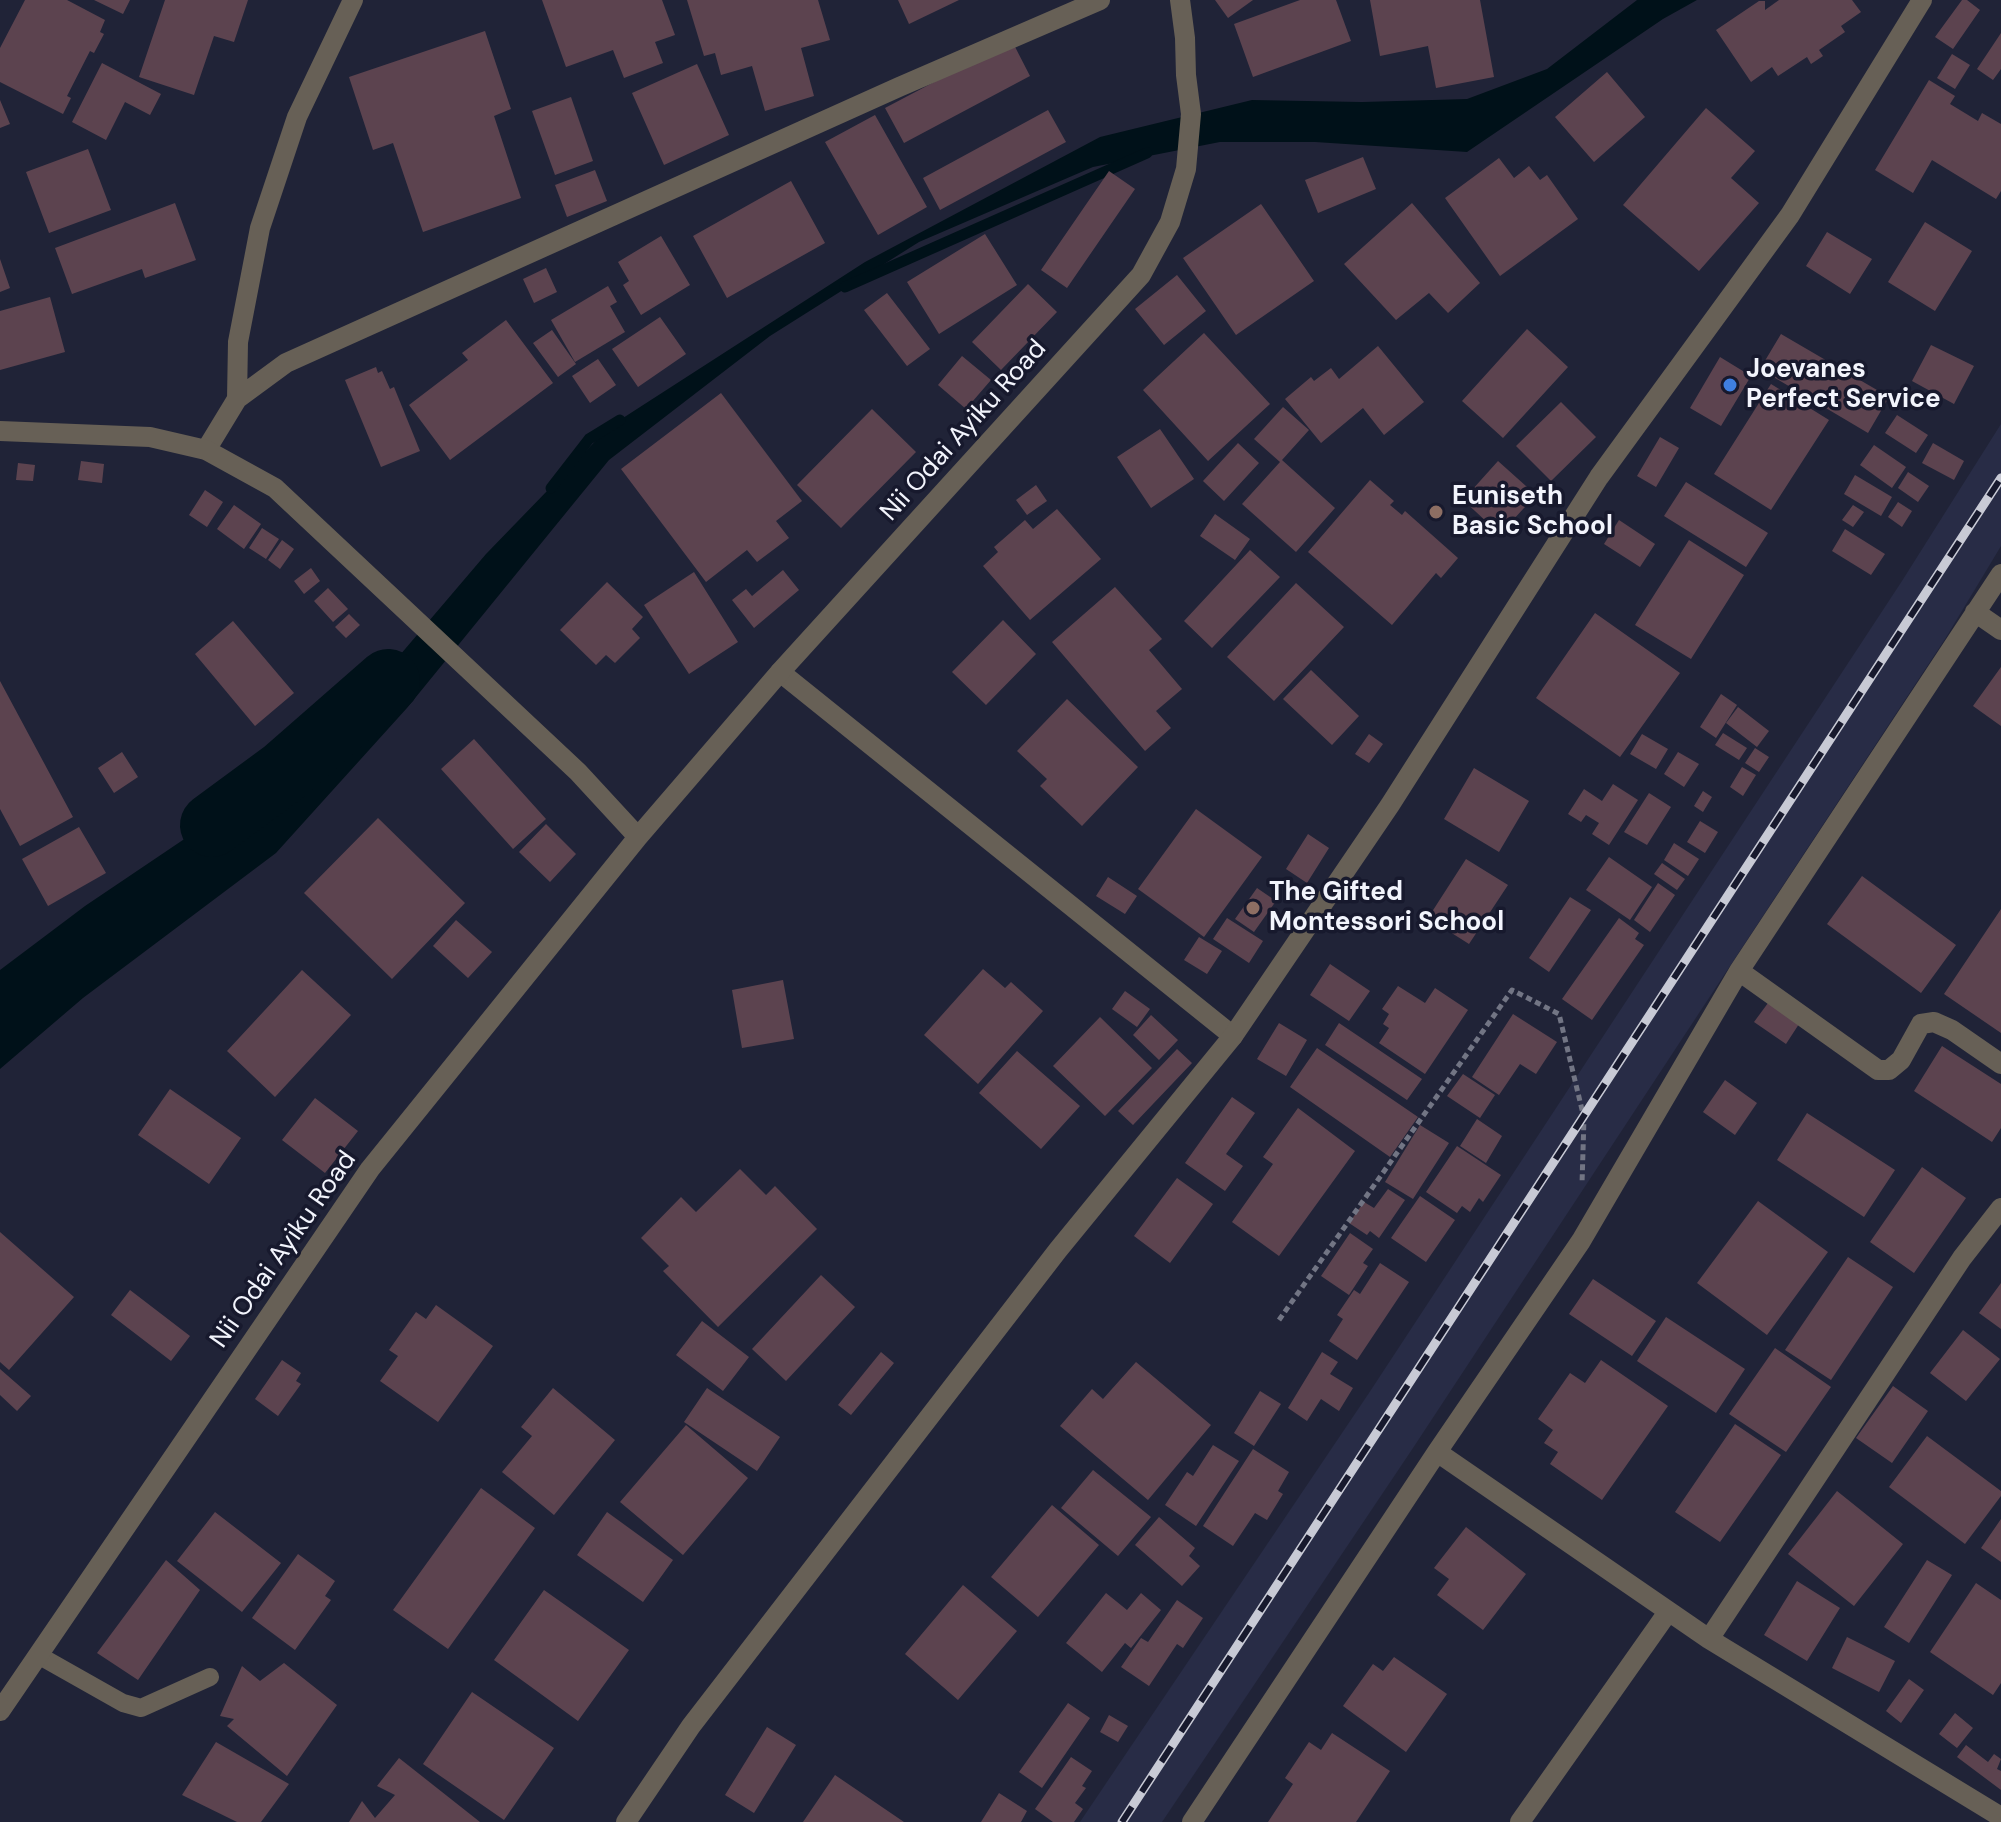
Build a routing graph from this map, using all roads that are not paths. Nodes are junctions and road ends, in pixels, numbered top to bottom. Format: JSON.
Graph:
{"nodes":[{"id":1,"x":353,"y":0,"type":"edge"},
{"id":2,"x":1100,"y":0,"type":"edge"},
{"id":3,"x":1180,"y":0,"type":"edge"},
{"id":4,"x":1922,"y":0,"type":"edge"},
{"id":5,"x":237,"y":399,"type":"junction"},
{"id":6,"x":0,"y":431,"type":"edge"},
{"id":7,"x":206,"y":450,"type":"junction"},
{"id":8,"x":2001,"y":574,"type":"edge"},
{"id":9,"x":1975,"y":612,"type":"junction"},
{"id":10,"x":2001,"y":630,"type":"edge"},
{"id":11,"x":780,"y":672,"type":"junction"},
{"id":12,"x":638,"y":837,"type":"junction"},
{"id":13,"x":1739,"y":971,"type":"junction"},
{"id":14,"x":1233,"y":1036,"type":"junction"},
{"id":15,"x":2001,"y":1064,"type":"edge"},
{"id":16,"x":2001,"y":1208,"type":"edge"},
{"id":17,"x":1437,"y":1452,"type":"junction"},
{"id":18,"x":1668,"y":1612,"type":"junction"},
{"id":19,"x":1709,"y":1639,"type":"junction"},
{"id":20,"x":38,"y":1655,"type":"junction"},
{"id":21,"x":210,"y":1677,"type":"dead end"},
{"id":22,"x":0,"y":1711,"type":"edge"},
{"id":23,"x":1996,"y":1818,"type":"edge"},
{"id":24,"x":626,"y":1822,"type":"edge"},
{"id":25,"x":1192,"y":1822,"type":"edge"},
{"id":26,"x":1520,"y":1822,"type":"edge"}],
"edges":[{"from":1,"to":5,"type":"street"},
{"from":2,"to":5,"type":"street"},
{"from":3,"to":11,"type":"street","name":"Nii Odai Ayiku Road"},
{"from":4,"to":14,"type":"street"},
{"from":5,"to":7,"type":"street"},
{"from":6,"to":7,"type":"street"},
{"from":7,"to":12,"type":"street"},
{"from":8,"to":9,"type":"street"},
{"from":9,"to":10,"type":"street"},
{"from":9,"to":13,"type":"street"},
{"from":11,"to":12,"type":"street","name":"Nii Odai Ayiku Road"},
{"from":11,"to":14,"type":"street"},
{"from":12,"to":20,"type":"street","name":"Nii Odai Ayiku Road"},
{"from":13,"to":15,"type":"street"},
{"from":13,"to":17,"type":"street"},
{"from":14,"to":24,"type":"street"},
{"from":16,"to":19,"type":"street"},
{"from":17,"to":18,"type":"street"},
{"from":17,"to":25,"type":"street"},
{"from":18,"to":19,"type":"street"},
{"from":18,"to":26,"type":"street"},
{"from":19,"to":23,"type":"street"},
{"from":20,"to":21,"type":"lane"},
{"from":20,"to":22,"type":"street","name":"Nii Odai Ayiku Road"}]}
